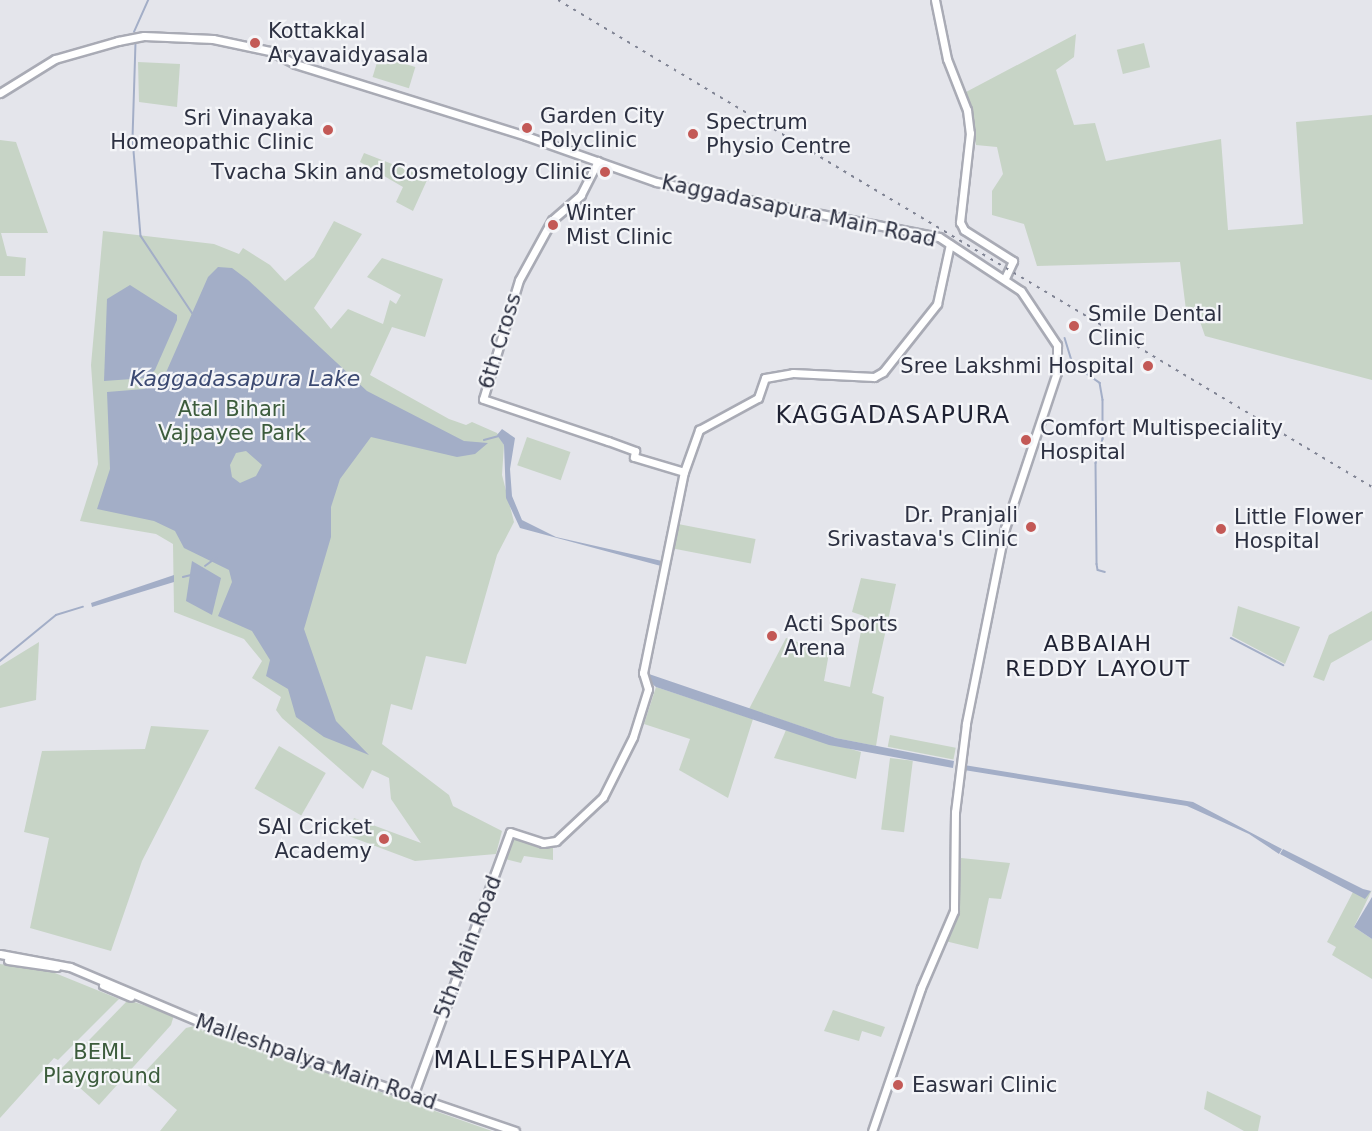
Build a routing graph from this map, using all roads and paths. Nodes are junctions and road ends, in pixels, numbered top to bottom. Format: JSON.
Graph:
{"nodes":[{"id":1,"x":935,"y":0,"type":"edge"},
{"id":2,"x":0,"y":93,"type":"edge"},
{"id":3,"x":598,"y":162,"type":"junction"},
{"id":4,"x":950,"y":244,"type":"junction"},
{"id":5,"x":1005,"y":278,"type":"junction"},
{"id":6,"x":684,"y":472,"type":"junction"},
{"id":7,"x":0,"y":954,"type":"edge"},
{"id":8,"x":0,"y":959,"type":"edge"},
{"id":9,"x":145,"y":1001,"type":"junction"},
{"id":10,"x":413,"y":1096,"type":"junction"},
{"id":11,"x":515,"y":1131,"type":"edge"},
{"id":12,"x":872,"y":1131,"type":"edge"}],
"edges":[{"from":1,"to":5,"type":"main road"},
{"from":2,"to":3,"type":"main road","name":"Kaggadasapura Main Road"},
{"from":3,"to":4,"type":"main road","name":"Kaggadasapura Main Road"},
{"from":3,"to":6,"type":"main road","name":"6th Cross"},
{"from":4,"to":5,"type":"main road","name":"Kaggadasapura Main Road"},
{"from":4,"to":6,"type":"main road"},
{"from":5,"to":12,"type":"main road","name":"Kaggadasapura Main Road"},
{"from":6,"to":10,"type":"main road","name":"5th Main Road"},
{"from":7,"to":9,"type":"main road","name":"Malleshpalya Main Road"},
{"from":8,"to":9,"type":"main road"},
{"from":9,"to":10,"type":"main road","name":"Malleshpalya Main Road"},
{"from":10,"to":11,"type":"main road","name":"Malleshpalya Main Road"}]}
